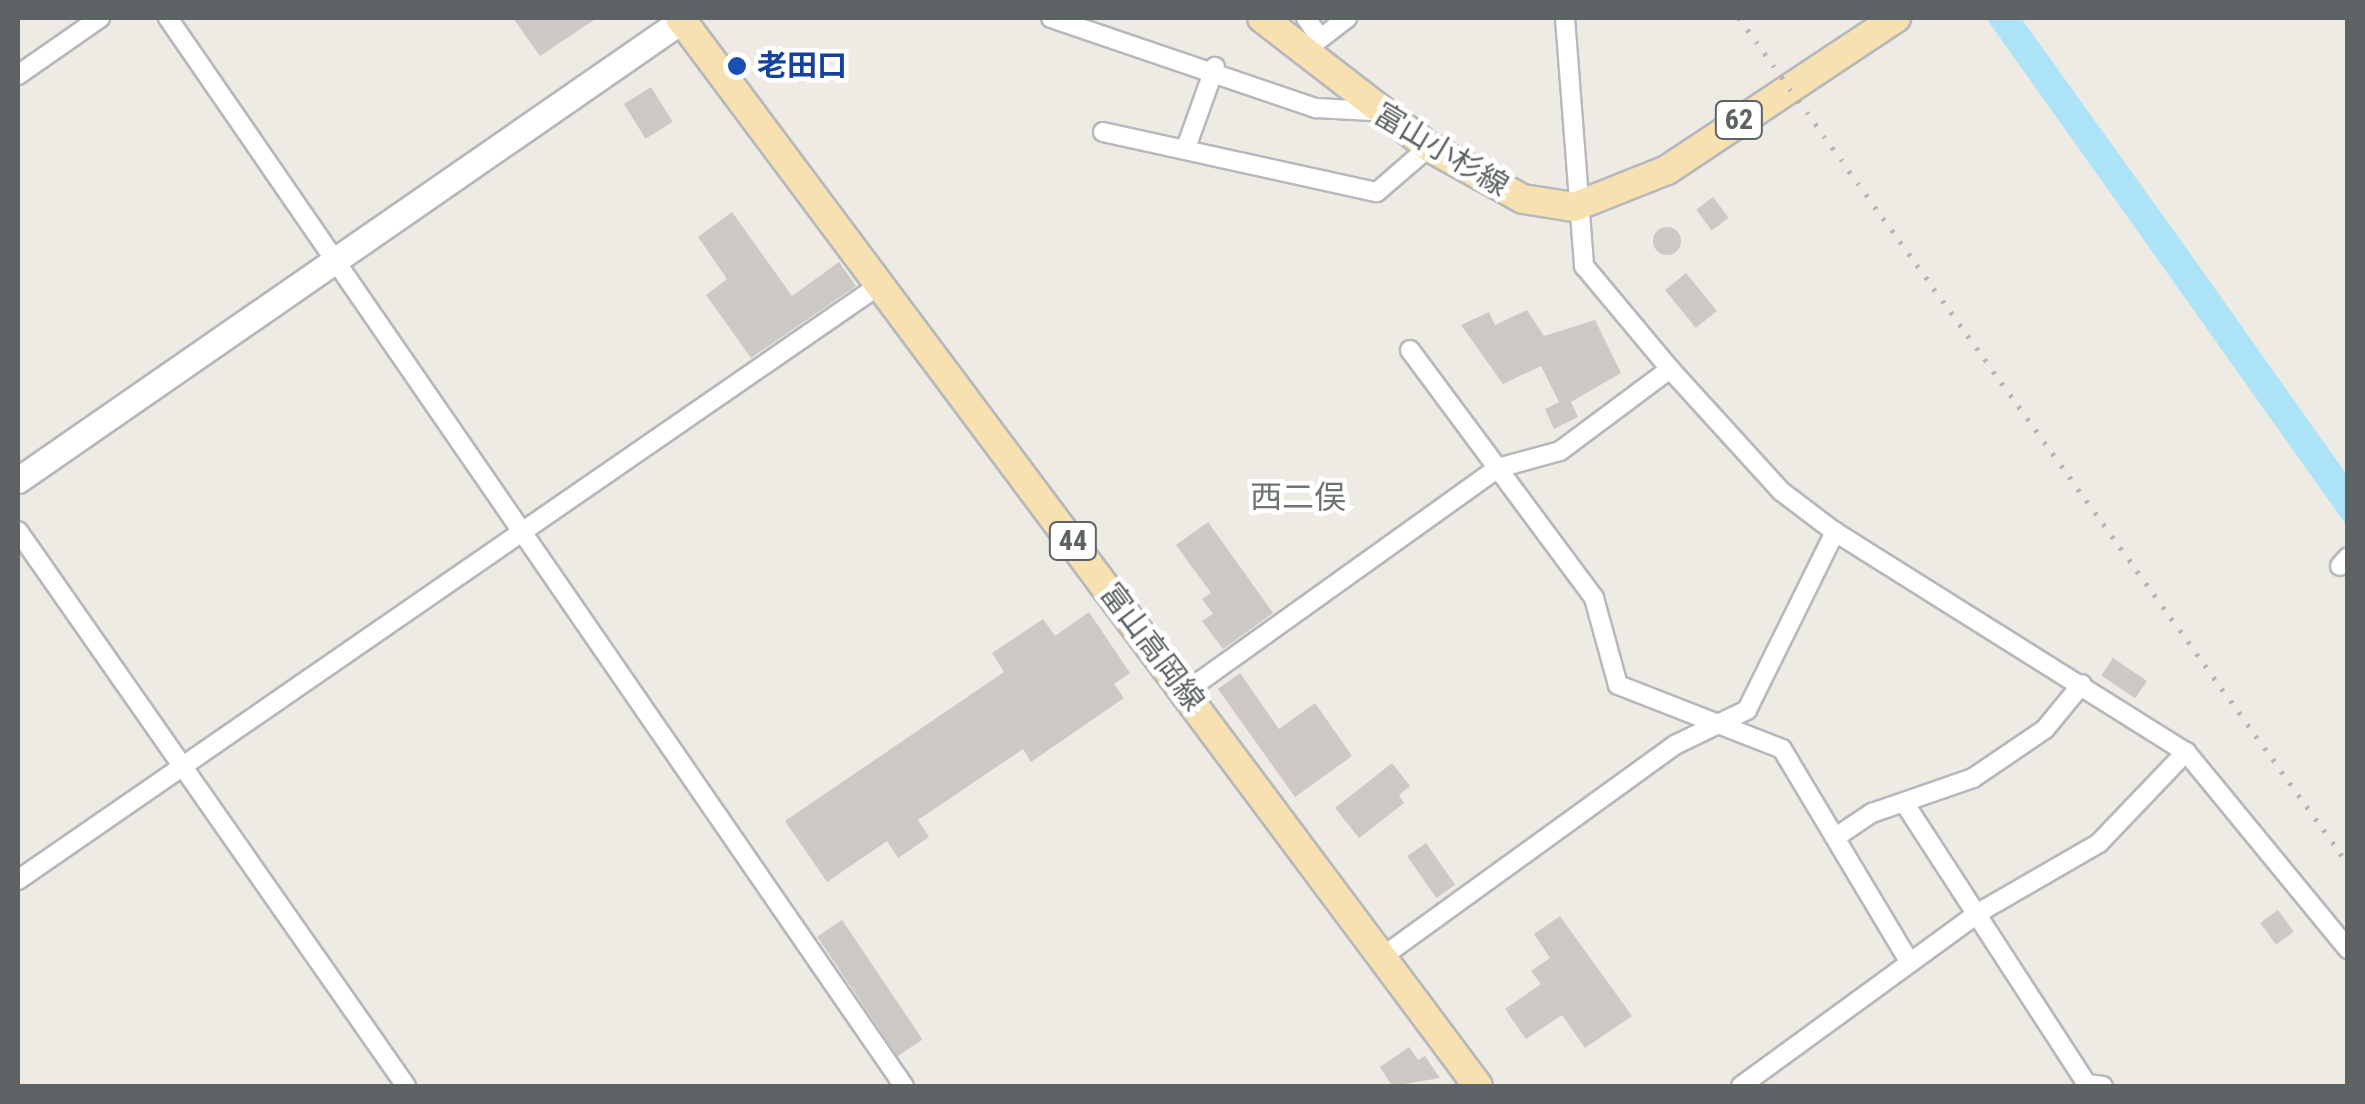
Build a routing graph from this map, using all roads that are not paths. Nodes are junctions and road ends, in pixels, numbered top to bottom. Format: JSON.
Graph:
{"nodes":[{"id":1,"x":100,"y":18,"type":"edge"},
{"id":2,"x":168,"y":18,"type":"edge"},
{"id":3,"x":682,"y":18,"type":"edge"},
{"id":4,"x":1051,"y":18,"type":"edge"},
{"id":5,"x":1262,"y":18,"type":"edge"},
{"id":6,"x":1306,"y":18,"type":"edge"},
{"id":7,"x":1347,"y":18,"type":"edge"},
{"id":8,"x":1565,"y":18,"type":"edge"},
{"id":9,"x":1896,"y":18,"type":"edge"},
{"id":10,"x":1311,"y":45,"type":"junction"},
{"id":11,"x":1215,"y":67,"type":"junction"},
{"id":12,"x":18,"y":76,"type":"edge"},
{"id":13,"x":1372,"y":111,"type":"junction"},
{"id":14,"x":1103,"y":132,"type":"dead end"},
{"id":15,"x":1187,"y":144,"type":"junction"},
{"id":16,"x":1429,"y":147,"type":"junction"},
{"id":17,"x":1574,"y":206,"type":"junction"},
{"id":18,"x":332,"y":262,"type":"junction"},
{"id":19,"x":882,"y":284,"type":"junction"},
{"id":20,"x":1410,"y":350,"type":"dead end"},
{"id":21,"x":1670,"y":369,"type":"junction"},
{"id":22,"x":1498,"y":468,"type":"junction"},
{"id":23,"x":18,"y":480,"type":"edge"},
{"id":24,"x":18,"y":532,"type":"edge"},
{"id":25,"x":522,"y":532,"type":"junction"},
{"id":26,"x":1835,"y":532,"type":"junction"},
{"id":27,"x":2082,"y":684,"type":"junction"},
{"id":28,"x":1185,"y":692,"type":"junction"},
{"id":29,"x":1718,"y":730,"type":"junction"},
{"id":30,"x":2186,"y":752,"type":"junction"},
{"id":31,"x":183,"y":766,"type":"junction"},
{"id":32,"x":1905,"y":804,"type":"junction"},
{"id":33,"x":1838,"y":835,"type":"junction"},
{"id":34,"x":18,"y":880,"type":"edge"},
{"id":35,"x":1978,"y":913,"type":"junction"},
{"id":36,"x":2348,"y":948,"type":"edge"},
{"id":37,"x":1382,"y":957,"type":"junction"},
{"id":38,"x":1910,"y":963,"type":"junction"},
{"id":39,"x":1466,"y":1082,"type":"edge"},
{"id":40,"x":406,"y":1086,"type":"edge"},
{"id":41,"x":904,"y":1086,"type":"edge"},
{"id":42,"x":1741,"y":1086,"type":"edge"},
{"id":43,"x":2103,"y":1086,"type":"edge"}],
"edges":[{"from":1,"to":12,"type":"street"},
{"from":2,"to":18,"type":"street"},
{"from":3,"to":18,"type":"street"},
{"from":3,"to":19,"type":"main road","name":"富山高岡線","number":"44"},
{"from":4,"to":11,"type":"street"},
{"from":5,"to":10,"type":"main road","name":"富山小杉線","number":"62"},
{"from":6,"to":10,"type":"street"},
{"from":7,"to":10,"type":"street"},
{"from":8,"to":17,"type":"street"},
{"from":9,"to":17,"type":"main road","name":"富山小杉線","number":"62"},
{"from":10,"to":13,"type":"main road","name":"富山小杉線","number":"62"},
{"from":11,"to":13,"type":"street"},
{"from":11,"to":15,"type":"street"},
{"from":13,"to":16,"type":"main road","name":"富山小杉線","number":"62"},
{"from":14,"to":15,"type":"street"},
{"from":15,"to":16,"type":"street"},
{"from":16,"to":17,"type":"main road","name":"富山小杉線","number":"62"},
{"from":17,"to":21,"type":"street"},
{"from":18,"to":23,"type":"street"},
{"from":18,"to":25,"type":"street"},
{"from":19,"to":25,"type":"street"},
{"from":19,"to":28,"type":"main road","name":"富山高岡線","number":"44"},
{"from":20,"to":22,"type":"street"},
{"from":21,"to":22,"type":"street"},
{"from":21,"to":26,"type":"street"},
{"from":22,"to":28,"type":"street"},
{"from":22,"to":29,"type":"street"},
{"from":24,"to":31,"type":"street"},
{"from":25,"to":31,"type":"street"},
{"from":25,"to":41,"type":"street"},
{"from":26,"to":27,"type":"street"},
{"from":26,"to":29,"type":"street"},
{"from":27,"to":30,"type":"street"},
{"from":27,"to":32,"type":"street"},
{"from":28,"to":37,"type":"main road","name":"富山高岡線","number":"44"},
{"from":29,"to":33,"type":"street"},
{"from":29,"to":37,"type":"street"},
{"from":30,"to":35,"type":"street"},
{"from":30,"to":36,"type":"street"},
{"from":31,"to":34,"type":"street"},
{"from":31,"to":40,"type":"street"},
{"from":32,"to":33,"type":"street"},
{"from":32,"to":35,"type":"street"},
{"from":33,"to":38,"type":"street"},
{"from":35,"to":38,"type":"street"},
{"from":35,"to":43,"type":"street"},
{"from":37,"to":39,"type":"main road","name":"富山高岡線","number":"44"},
{"from":38,"to":42,"type":"street"}]}
